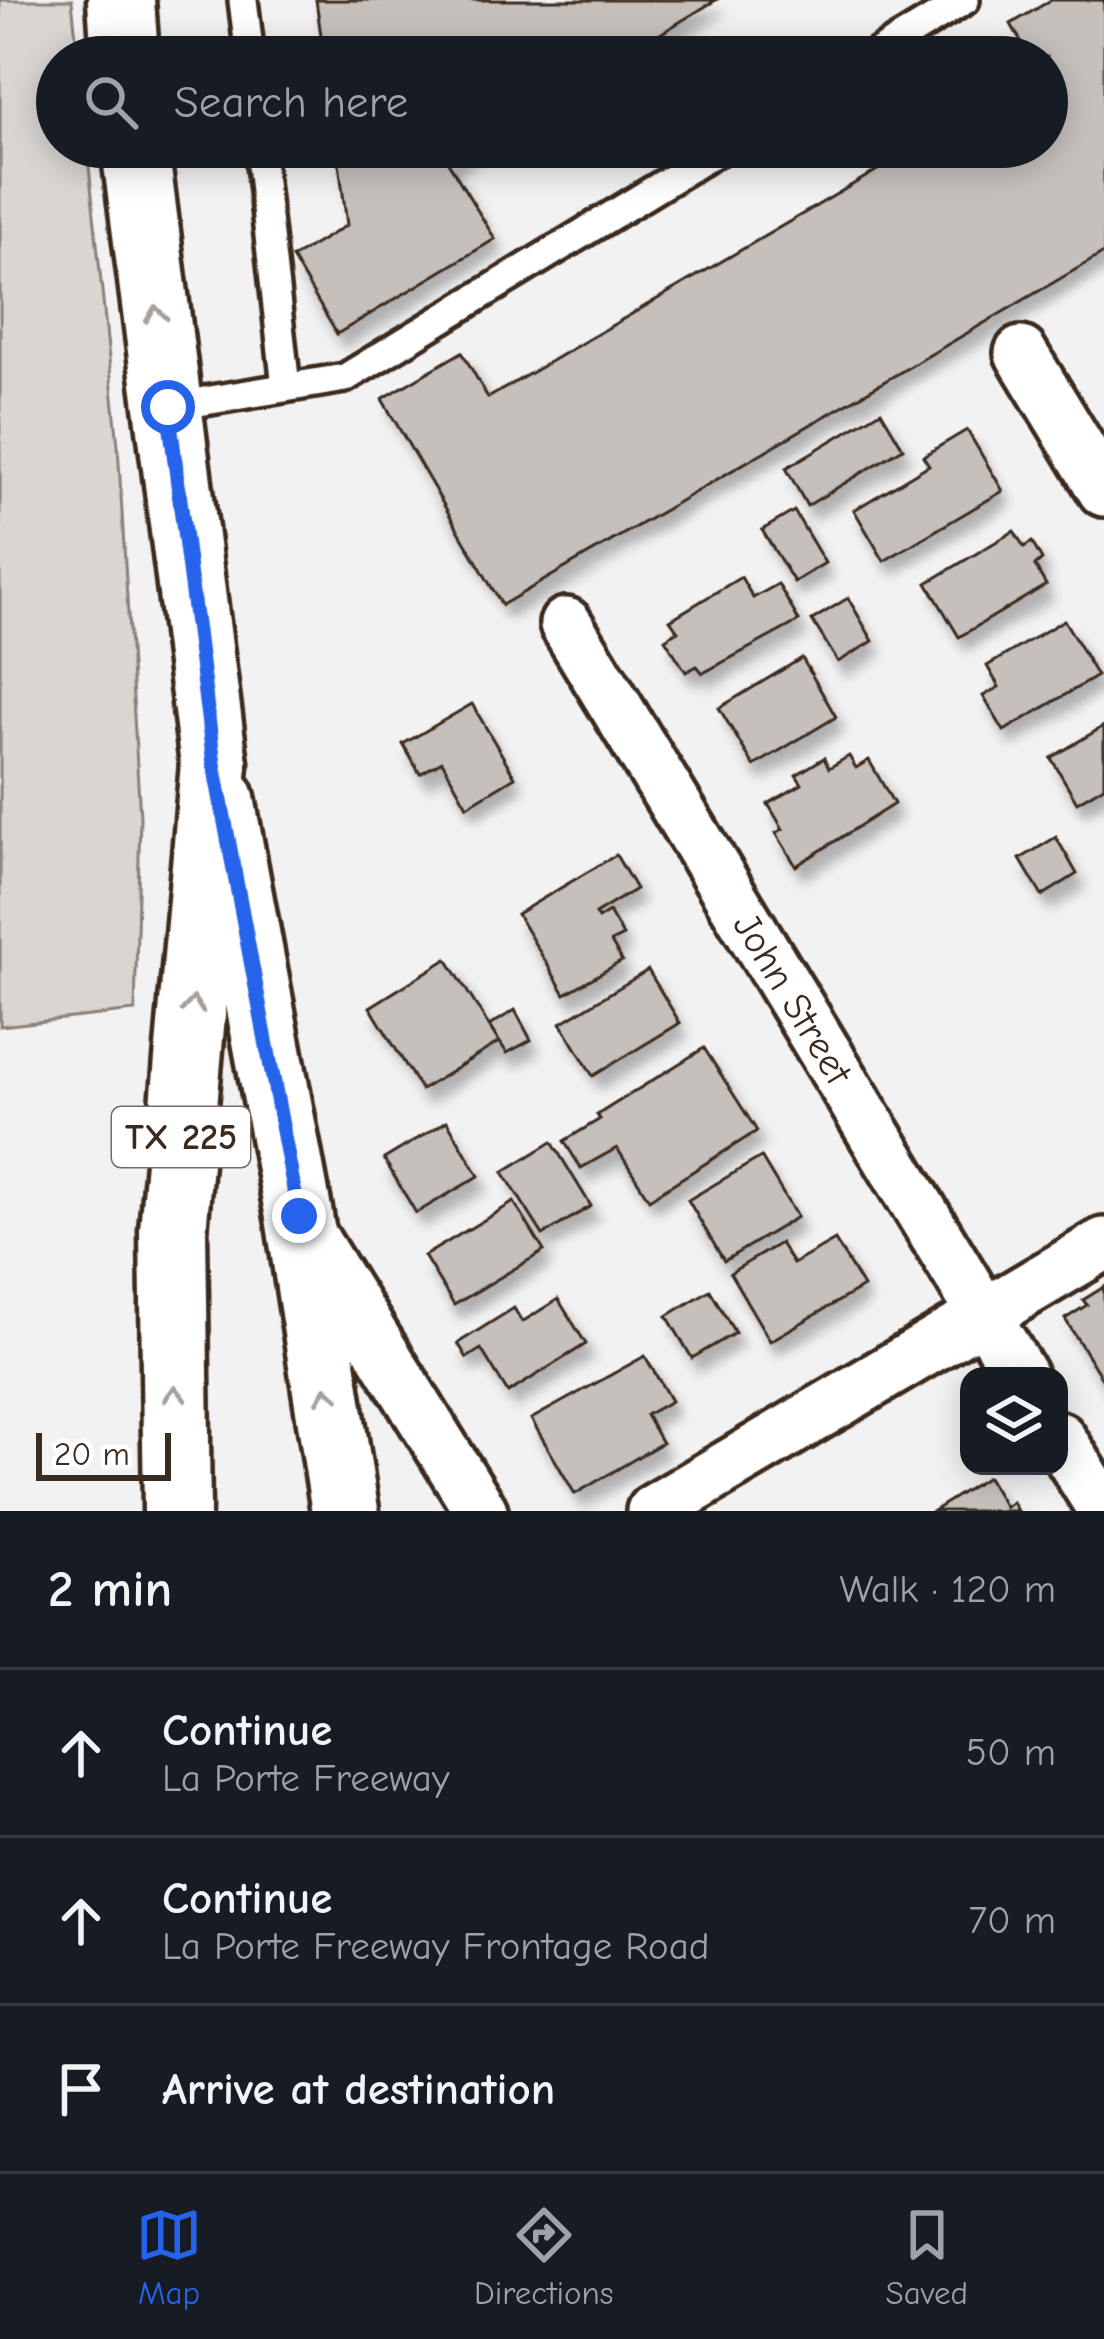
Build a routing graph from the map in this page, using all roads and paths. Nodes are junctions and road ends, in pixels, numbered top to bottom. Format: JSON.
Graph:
{"nodes":[{"id":1,"x":121,"y":0,"type":"edge"},
{"id":2,"x":243,"y":0,"type":"edge"},
{"id":3,"x":965,"y":0,"type":"edge"},
{"id":4,"x":124,"y":36,"type":"edge"},
{"id":5,"x":247,"y":36,"type":"edge"},
{"id":6,"x":906,"y":36,"type":"edge"},
{"id":7,"x":138,"y":168,"type":"edge"},
{"id":8,"x":262,"y":168,"type":"edge"},
{"id":9,"x":690,"y":168,"type":"edge"},
{"id":10,"x":1021,"y":353,"type":"dead end"},
{"id":11,"x":286,"y":387,"type":"junction"},
{"id":12,"x":168,"y":407,"type":"junction"},
{"id":13,"x":1104,"y":490,"type":"edge"},
{"id":14,"x":566,"y":624,"type":"dead end"},
{"id":15,"x":214,"y":764,"type":"junction"},
{"id":16,"x":299,"y":1216,"type":"junction"},
{"id":17,"x":1104,"y":1244,"type":"edge"},
{"id":18,"x":984,"y":1318,"type":"junction"},
{"id":19,"x":1015,"y":1367,"type":"edge"},
{"id":20,"x":1068,"y":1452,"type":"edge"},
{"id":21,"x":1104,"y":1510,"type":"edge"},
{"id":22,"x":177,"y":1511,"type":"edge"},
{"id":23,"x":345,"y":1511,"type":"edge"},
{"id":24,"x":481,"y":1511,"type":"edge"},
{"id":25,"x":653,"y":1511,"type":"edge"}],
"edges":[{"from":1,"to":4,"type":"main road"},
{"from":2,"to":5,"type":"lane"},
{"from":3,"to":6,"type":"lane"},
{"from":12,"to":7,"type":"main road","one_way":true},
{"from":8,"to":11,"type":"lane"},
{"from":9,"to":11,"type":"lane"},
{"from":10,"to":13,"type":"street"},
{"from":11,"to":12,"type":"lane"},
{"from":12,"to":15,"type":"main road"},
{"from":14,"to":18,"type":"street","name":"John Street"},
{"from":15,"to":16,"type":"main road"},
{"from":22,"to":15,"type":"main road","number":"TX 225","one_way":true},
{"from":23,"to":16,"type":"main road","one_way":true},
{"from":16,"to":24,"type":"street"},
{"from":17,"to":18,"type":"street"},
{"from":18,"to":19,"type":"street","name":"John Street"},
{"from":18,"to":25,"type":"street"},
{"from":20,"to":21,"type":"street"}]}
